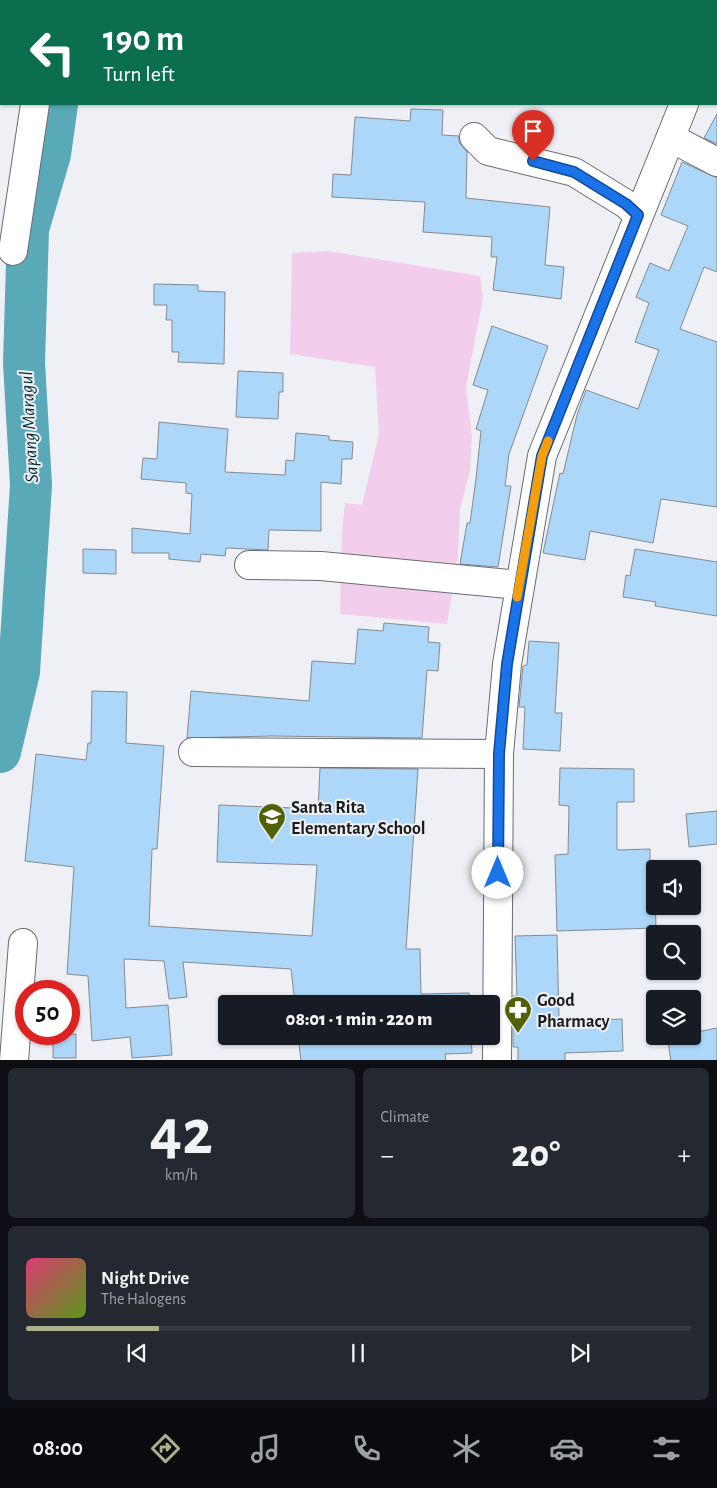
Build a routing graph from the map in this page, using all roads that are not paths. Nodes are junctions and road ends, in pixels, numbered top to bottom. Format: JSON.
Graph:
{"nodes":[{"id":1,"x":35,"y":105,"type":"edge"},
{"id":2,"x":684,"y":105,"type":"edge"},
{"id":3,"x":474,"y":137,"type":"dead end"},
{"id":4,"x":671,"y":138,"type":"junction"},
{"id":5,"x":717,"y":162,"type":"edge"},
{"id":6,"x":638,"y":215,"type":"junction"},
{"id":7,"x":13,"y":251,"type":"dead end"},
{"id":8,"x":249,"y":565,"type":"dead end"},
{"id":9,"x":519,"y":585,"type":"junction"},
{"id":10,"x":193,"y":752,"type":"dead end"},
{"id":11,"x":499,"y":754,"type":"junction"},
{"id":12,"x":23,"y":943,"type":"dead end"},
{"id":13,"x":14,"y":1060,"type":"edge"},
{"id":14,"x":497,"y":1060,"type":"edge"}],
"edges":[{"from":1,"to":7,"type":"main road"},
{"from":2,"to":4,"type":"main road"},
{"from":3,"to":6,"type":"main road"},
{"from":4,"to":5,"type":"main road"},
{"from":4,"to":6,"type":"main road"},
{"from":6,"to":9,"type":"main road"},
{"from":8,"to":9,"type":"main road"},
{"from":9,"to":11,"type":"main road"},
{"from":10,"to":11,"type":"main road"},
{"from":11,"to":14,"type":"main road"},
{"from":12,"to":13,"type":"main road"}]}
